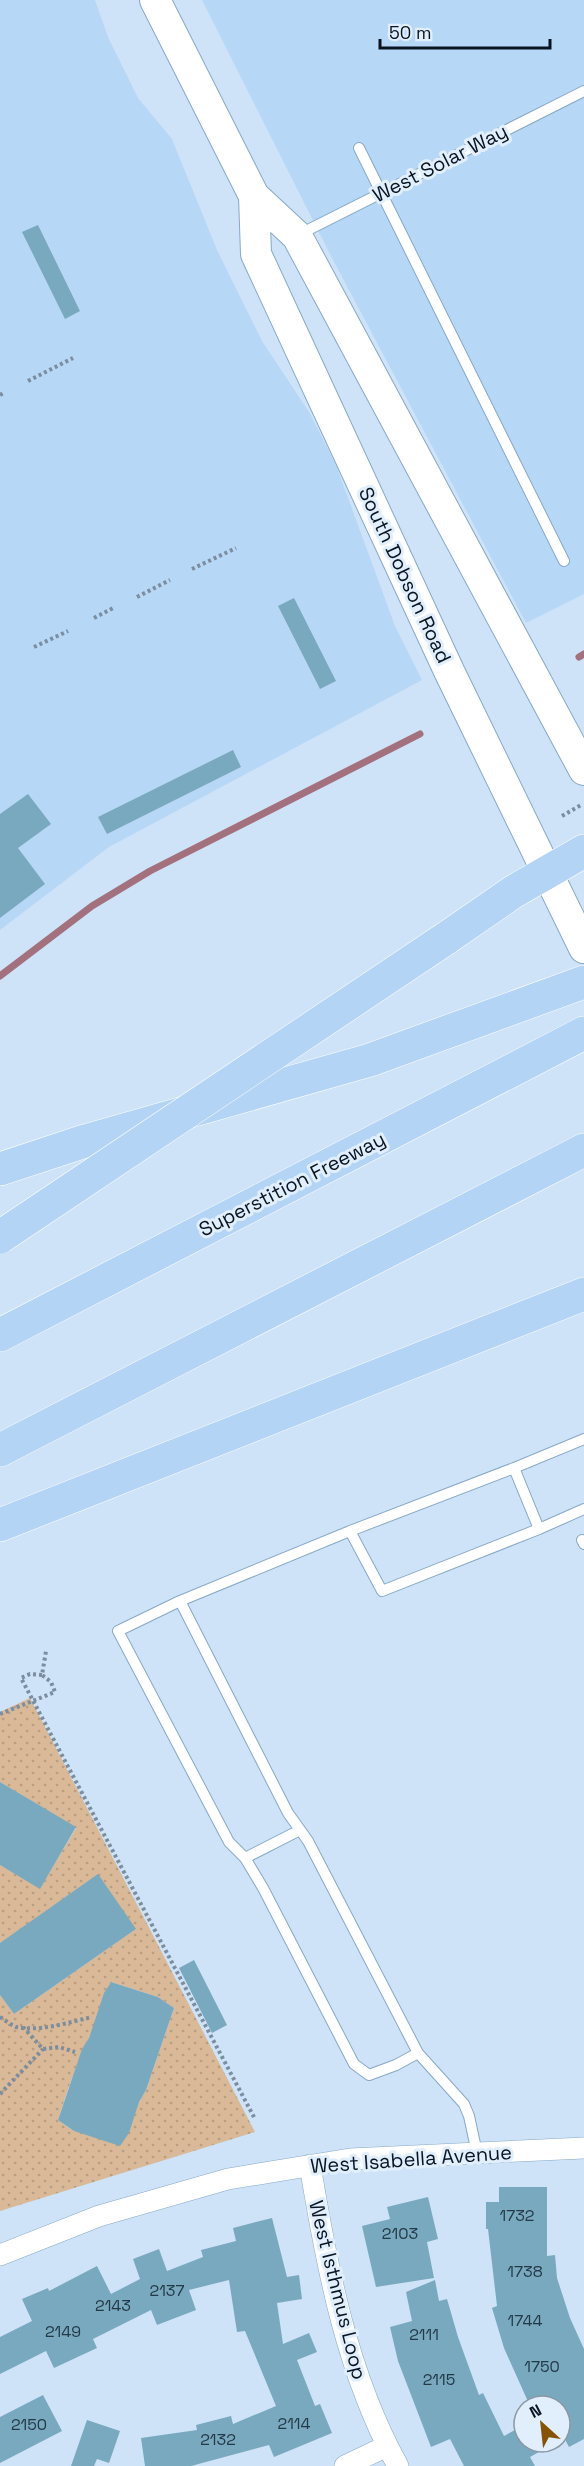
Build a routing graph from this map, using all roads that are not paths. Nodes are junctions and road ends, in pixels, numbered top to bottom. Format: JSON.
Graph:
{"nodes":[{"id":1,"x":155,"y":0,"type":"edge"},
{"id":2,"x":584,"y":91,"type":"edge"},
{"id":3,"x":359,"y":148,"type":"dead end"},
{"id":4,"x":381,"y":193,"type":"junction"},
{"id":5,"x":254,"y":196,"type":"junction"},
{"id":6,"x":297,"y":236,"type":"junction"},
{"id":7,"x":564,"y":561,"type":"dead end"},
{"id":8,"x":584,"y":770,"type":"edge"},
{"id":9,"x":584,"y":851,"type":"edge"},
{"id":10,"x":547,"y":873,"type":"junction"},
{"id":11,"x":581,"y":941,"type":"edge"},
{"id":12,"x":584,"y":982,"type":"edge"},
{"id":13,"x":584,"y":1033,"type":"edge"},
{"id":14,"x":584,"y":1150,"type":"edge"},
{"id":15,"x":0,"y":1169,"type":"edge"},
{"id":16,"x":0,"y":1237,"type":"edge"},
{"id":17,"x":584,"y":1294,"type":"edge"},
{"id":18,"x":0,"y":1335,"type":"edge"},
{"id":19,"x":584,"y":1439,"type":"edge"},
{"id":20,"x":0,"y":1449,"type":"edge"},
{"id":21,"x":514,"y":1468,"type":"junction"},
{"id":22,"x":584,"y":1509,"type":"edge"},
{"id":23,"x":0,"y":1525,"type":"edge"},
{"id":24,"x":539,"y":1529,"type":"junction"},
{"id":25,"x":350,"y":1531,"type":"junction"},
{"id":26,"x":180,"y":1601,"type":"junction"},
{"id":27,"x":300,"y":1830,"type":"junction"},
{"id":28,"x":245,"y":1858,"type":"junction"},
{"id":29,"x":418,"y":2053,"type":"junction"},
{"id":30,"x":584,"y":2148,"type":"edge"},
{"id":31,"x":477,"y":2153,"type":"junction"},
{"id":32,"x":310,"y":2165,"type":"junction"},
{"id":33,"x":0,"y":2255,"type":"edge"},
{"id":34,"x":387,"y":2446,"type":"junction"},
{"id":35,"x":345,"y":2466,"type":"edge"},
{"id":36,"x":398,"y":2466,"type":"edge"}],
"edges":[{"from":1,"to":5,"type":"main road","name":"South Dobson Road"},
{"from":2,"to":4,"type":"lane","name":"West Solar Way"},
{"from":3,"to":4,"type":"lane"},
{"from":4,"to":6,"type":"lane","name":"West Solar Way"},
{"from":4,"to":7,"type":"lane"},
{"from":5,"to":6,"type":"main road","name":"South Dobson Road"},
{"from":5,"to":10,"type":"main road","name":"South Dobson Road"},
{"from":6,"to":8,"type":"main road","name":"South Dobson Road"},
{"from":9,"to":10,"type":"highway"},
{"from":10,"to":11,"type":"main road","name":"South Dobson Road"},
{"from":10,"to":16,"type":"highway","bridge":true},
{"from":12,"to":15,"type":"highway"},
{"from":13,"to":18,"type":"highway","name":"Superstition Freeway"},
{"from":14,"to":20,"type":"highway"},
{"from":17,"to":23,"type":"highway"},
{"from":19,"to":21,"type":"lane"},
{"from":21,"to":24,"type":"lane"},
{"from":21,"to":25,"type":"lane"},
{"from":22,"to":24,"type":"lane"},
{"from":24,"to":25,"type":"lane"},
{"from":25,"to":26,"type":"lane"},
{"from":26,"to":27,"type":"lane"},
{"from":26,"to":28,"type":"lane"},
{"from":27,"to":28,"type":"lane"},
{"from":27,"to":29,"type":"lane"},
{"from":28,"to":29,"type":"lane"},
{"from":29,"to":31,"type":"lane"},
{"from":30,"to":31,"type":"street","name":"West Isabella Avenue"},
{"from":31,"to":32,"type":"street","name":"West Isabella Avenue"},
{"from":32,"to":33,"type":"street","name":"West Isabella Avenue"},
{"from":32,"to":34,"type":"street","name":"West Isthmus Loop"},
{"from":34,"to":35,"type":"street"},
{"from":34,"to":36,"type":"street","name":"West Isthmus Loop"}]}
